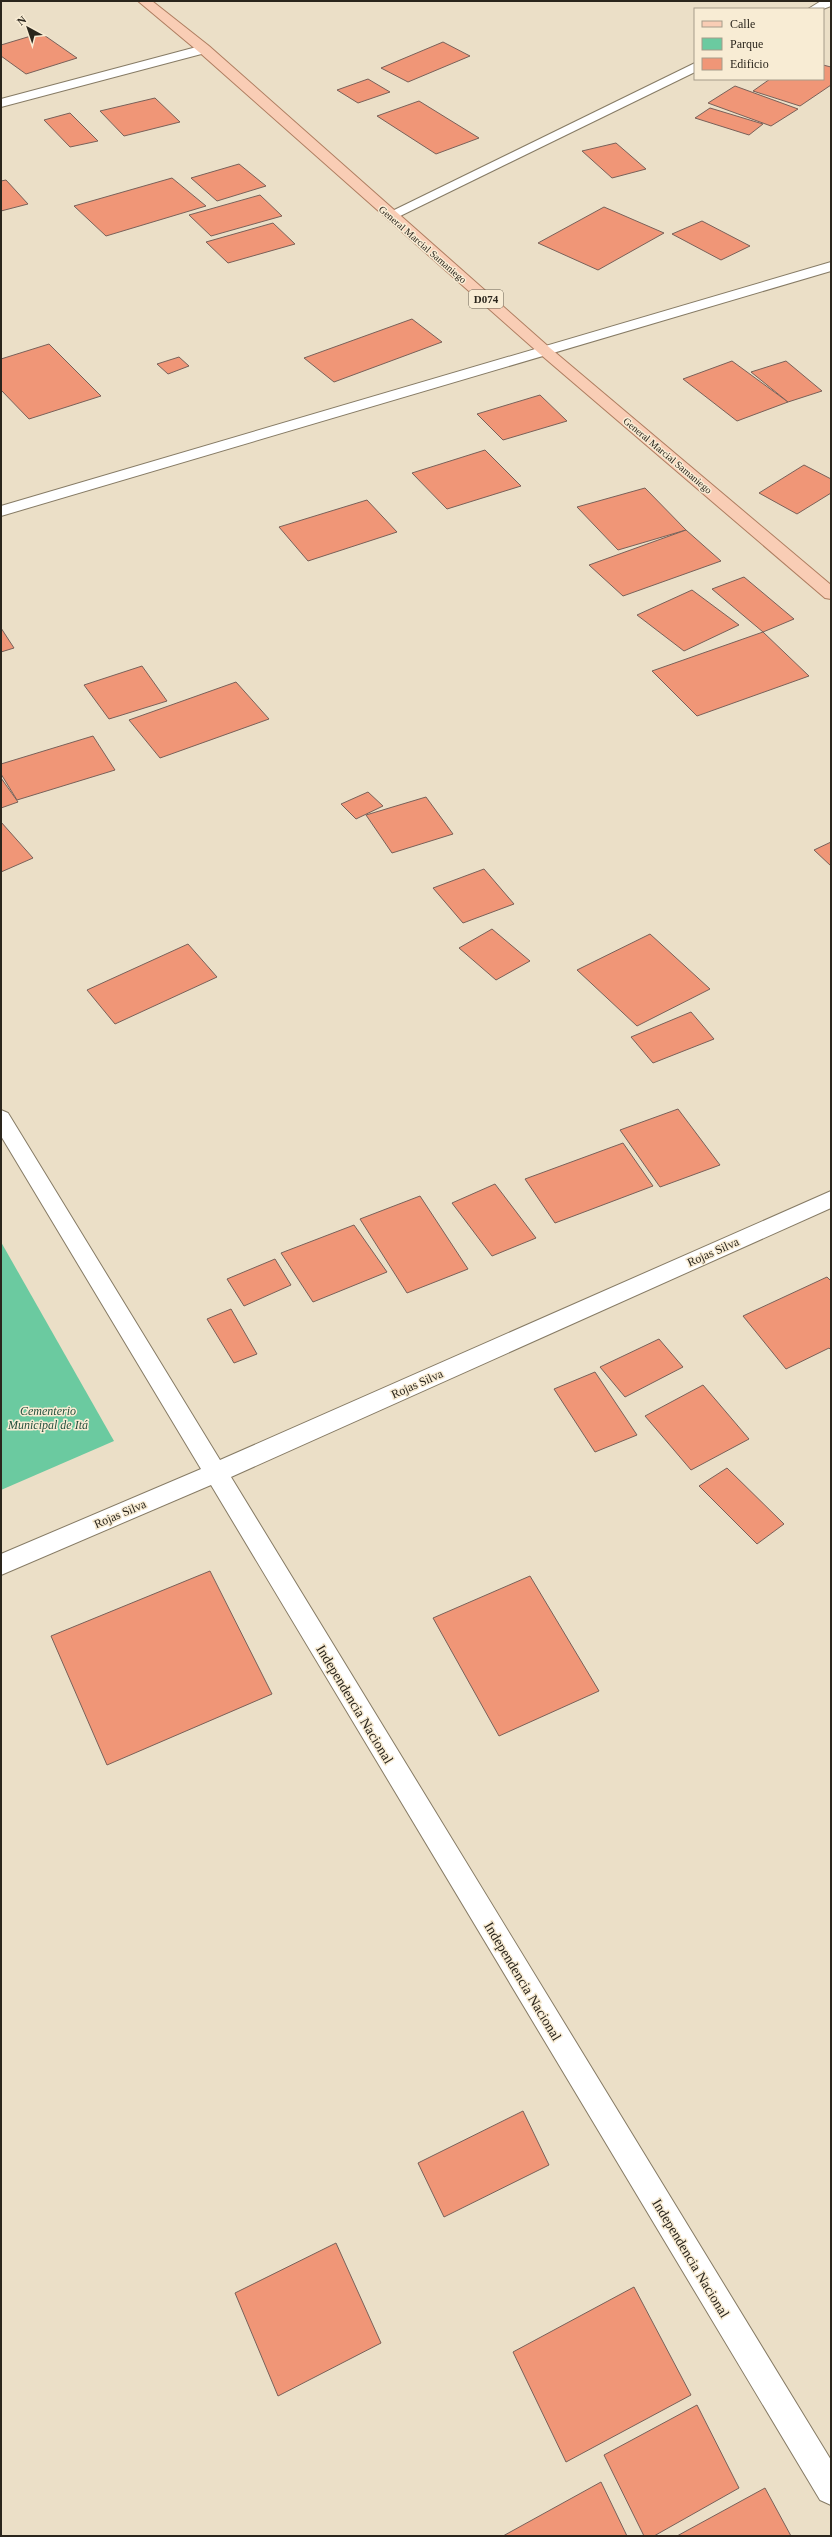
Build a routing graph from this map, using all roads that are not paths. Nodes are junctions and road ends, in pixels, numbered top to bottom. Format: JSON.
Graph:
{"nodes":[{"id":1,"x":144,"y":1,"type":"edge"},
{"id":2,"x":831,"y":1,"type":"edge"},
{"id":3,"x":816,"y":8,"type":"edge"},
{"id":4,"x":204,"y":50,"type":"junction"},
{"id":5,"x":694,"y":67,"type":"edge"},
{"id":6,"x":1,"y":103,"type":"edge"},
{"id":7,"x":391,"y":215,"type":"junction"},
{"id":8,"x":831,"y":266,"type":"edge"},
{"id":9,"x":545,"y":351,"type":"junction"},
{"id":10,"x":1,"y":511,"type":"edge"},
{"id":11,"x":831,"y":594,"type":"edge"},
{"id":12,"x":1,"y":1118,"type":"edge"},
{"id":13,"x":831,"y":1199,"type":"edge"},
{"id":14,"x":216,"y":1473,"type":"junction"},
{"id":15,"x":1,"y":1565,"type":"edge"},
{"id":16,"x":831,"y":2489,"type":"edge"}],
"edges":[{"from":1,"to":4,"type":"main road","name":"General Marcial Samaniego","number":"D074"},
{"from":2,"to":3,"type":"street"},
{"from":4,"to":6,"type":"street"},
{"from":4,"to":7,"type":"main road","name":"General Marcial Samaniego","number":"D074"},
{"from":5,"to":7,"type":"street"},
{"from":7,"to":9,"type":"main road","name":"General Marcial Samaniego","number":"D074"},
{"from":8,"to":9,"type":"street"},
{"from":9,"to":10,"type":"street"},
{"from":9,"to":11,"type":"main road","name":"General Marcial Samaniego","number":"D074"},
{"from":12,"to":14,"type":"street","name":"Independencia Nacional"},
{"from":13,"to":14,"type":"street","name":"Rojas Silva"},
{"from":14,"to":15,"type":"street","name":"Rojas Silva"},
{"from":14,"to":16,"type":"street","name":"Independencia Nacional"}]}
